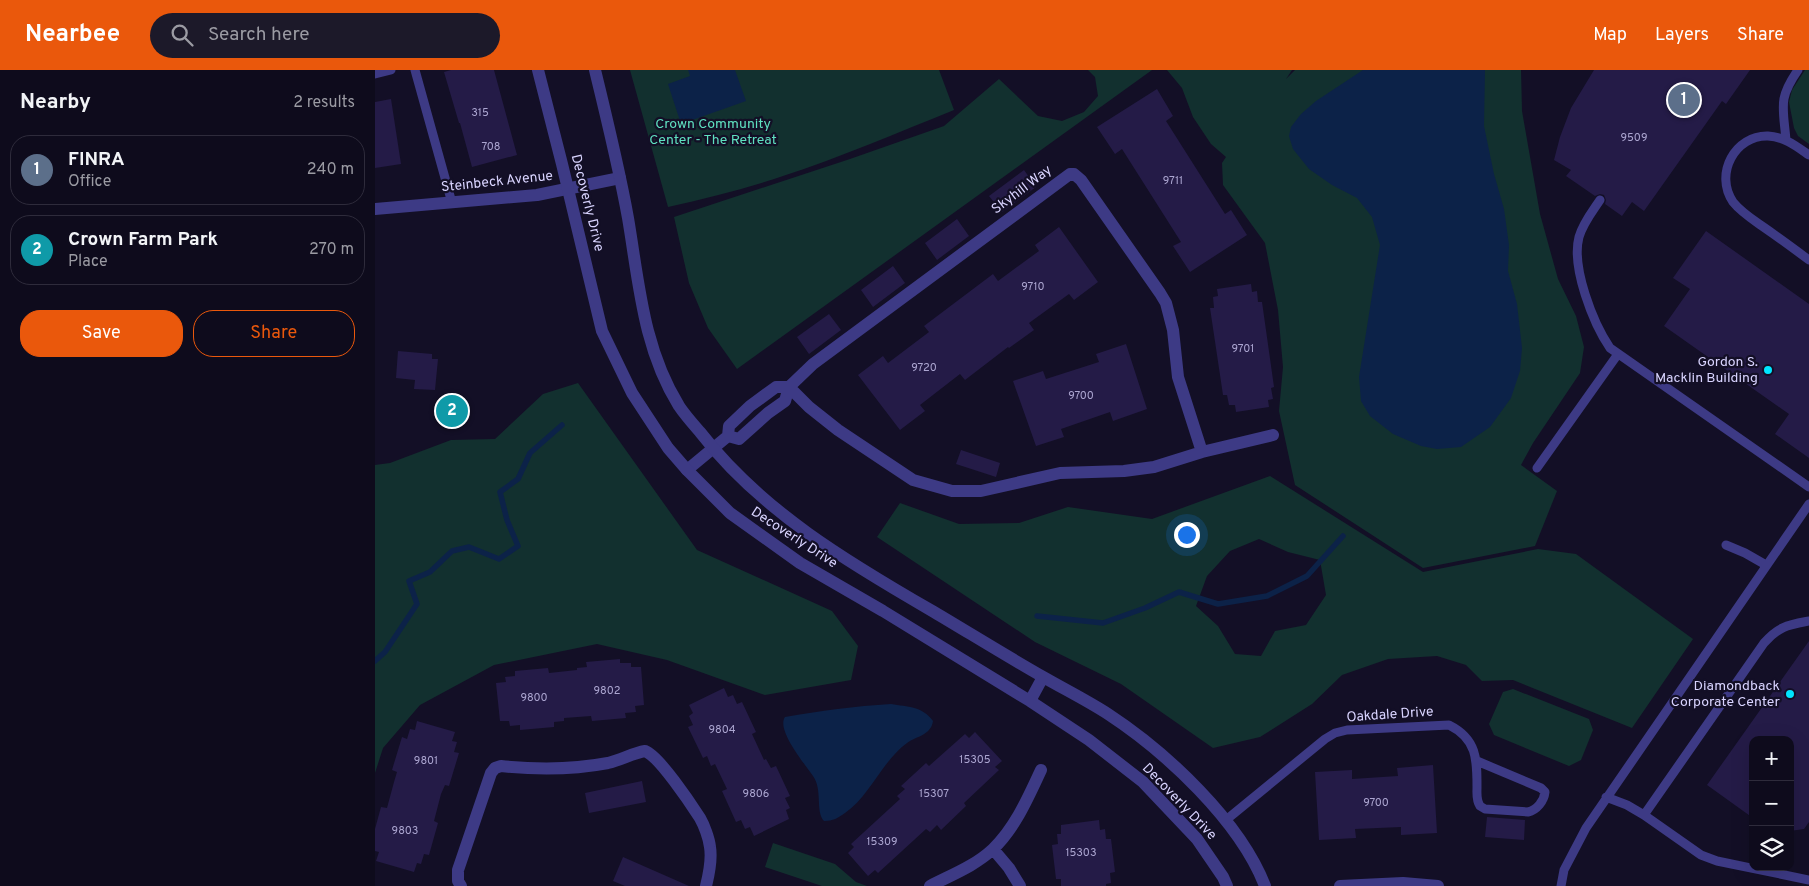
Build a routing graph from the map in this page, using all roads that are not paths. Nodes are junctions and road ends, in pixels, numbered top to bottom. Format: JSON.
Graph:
{"nodes":[{"id":1,"x":391,"y":70,"type":"edge"},
{"id":2,"x":415,"y":70,"type":"edge"},
{"id":3,"x":538,"y":70,"type":"edge"},
{"id":4,"x":595,"y":70,"type":"edge"},
{"id":5,"x":1798,"y":70,"type":"edge"},
{"id":6,"x":375,"y":74,"type":"edge"},
{"id":7,"x":1787,"y":140,"type":"junction"},
{"id":8,"x":1809,"y":155,"type":"edge"},
{"id":9,"x":620,"y":178,"type":"junction"},
{"id":10,"x":568,"y":189,"type":"junction"},
{"id":11,"x":1601,"y":200,"type":"dead end"},
{"id":12,"x":452,"y":203,"type":"junction"},
{"id":13,"x":375,"y":209,"type":"edge"},
{"id":14,"x":1809,"y":260,"type":"edge"},
{"id":15,"x":1618,"y":354,"type":"junction"},
{"id":16,"x":789,"y":387,"type":"junction"},
{"id":17,"x":1273,"y":435,"type":"dead end"},
{"id":18,"x":713,"y":449,"type":"junction"},
{"id":19,"x":1202,"y":452,"type":"junction"},
{"id":20,"x":1537,"y":468,"type":"dead end"},
{"id":21,"x":687,"y":470,"type":"junction"},
{"id":22,"x":1809,"y":487,"type":"edge"},
{"id":23,"x":1809,"y":504,"type":"edge"},
{"id":24,"x":1726,"y":545,"type":"dead end"},
{"id":25,"x":1766,"y":566,"type":"junction"},
{"id":26,"x":1809,"y":621,"type":"edge"},
{"id":27,"x":1043,"y":677,"type":"junction"},
{"id":28,"x":1030,"y":701,"type":"junction"},
{"id":29,"x":1477,"y":761,"type":"junction"},
{"id":30,"x":1041,"y":770,"type":"dead end"},
{"id":31,"x":1606,"y":797,"type":"junction"},
{"id":32,"x":1644,"y":815,"type":"junction"},
{"id":33,"x":1226,"y":820,"type":"junction"},
{"id":34,"x":993,"y":848,"type":"junction"},
{"id":35,"x":1809,"y":880,"type":"edge"},
{"id":36,"x":461,"y":886,"type":"edge"},
{"id":37,"x":706,"y":886,"type":"edge"},
{"id":38,"x":930,"y":886,"type":"edge"},
{"id":39,"x":1020,"y":886,"type":"edge"},
{"id":40,"x":1227,"y":886,"type":"edge"},
{"id":41,"x":1265,"y":886,"type":"edge"},
{"id":42,"x":1340,"y":886,"type":"edge"},
{"id":43,"x":1438,"y":886,"type":"edge"},
{"id":44,"x":1561,"y":886,"type":"edge"}],
"edges":[{"from":1,"to":6,"type":"lane"},
{"from":2,"to":12,"type":"lane"},
{"from":3,"to":10,"type":"street","name":"Decoverly Drive"},
{"from":4,"to":9,"type":"street","name":"Decoverly Drive"},
{"from":5,"to":7,"type":"lane"},
{"from":7,"to":8,"type":"lane"},
{"from":7,"to":14,"type":"lane"},
{"from":9,"to":10,"type":"street","name":"Steinbeck Avenue"},
{"from":9,"to":18,"type":"street","name":"Decoverly Drive"},
{"from":10,"to":12,"type":"street","name":"Steinbeck Avenue"},
{"from":10,"to":21,"type":"street","name":"Decoverly Drive"},
{"from":11,"to":15,"type":"lane"},
{"from":12,"to":13,"type":"street","name":"Steinbeck Avenue"},
{"from":15,"to":20,"type":"lane"},
{"from":15,"to":22,"type":"lane"},
{"from":16,"to":18,"type":"street","name":"Skyhill Way"},
{"from":16,"to":19,"type":"street"},
{"from":16,"to":19,"type":"street","name":"Skyhill Way"},
{"from":17,"to":19,"type":"street"},
{"from":18,"to":21,"type":"street","name":"Skyhill Way"},
{"from":18,"to":27,"type":"street","name":"Decoverly Drive"},
{"from":21,"to":28,"type":"street","name":"Decoverly Drive"},
{"from":23,"to":25,"type":"lane"},
{"from":24,"to":25,"type":"lane"},
{"from":25,"to":31,"type":"lane"},
{"from":26,"to":32,"type":"lane"},
{"from":27,"to":28,"type":"street"},
{"from":27,"to":33,"type":"street","name":"Decoverly Drive"},
{"from":28,"to":40,"type":"street","name":"Decoverly Drive"},
{"from":29,"to":29,"type":"lane","name":"Oakdale Drive"},
{"from":29,"to":33,"type":"lane","name":"Oakdale Drive"},
{"from":30,"to":34,"type":"street"},
{"from":31,"to":32,"type":"lane"},
{"from":31,"to":44,"type":"lane"},
{"from":32,"to":35,"type":"lane"},
{"from":33,"to":41,"type":"street","name":"Decoverly Drive"},
{"from":34,"to":38,"type":"street"},
{"from":34,"to":39,"type":"street"},
{"from":36,"to":37,"type":"street"},
{"from":42,"to":43,"type":"street"}]}
